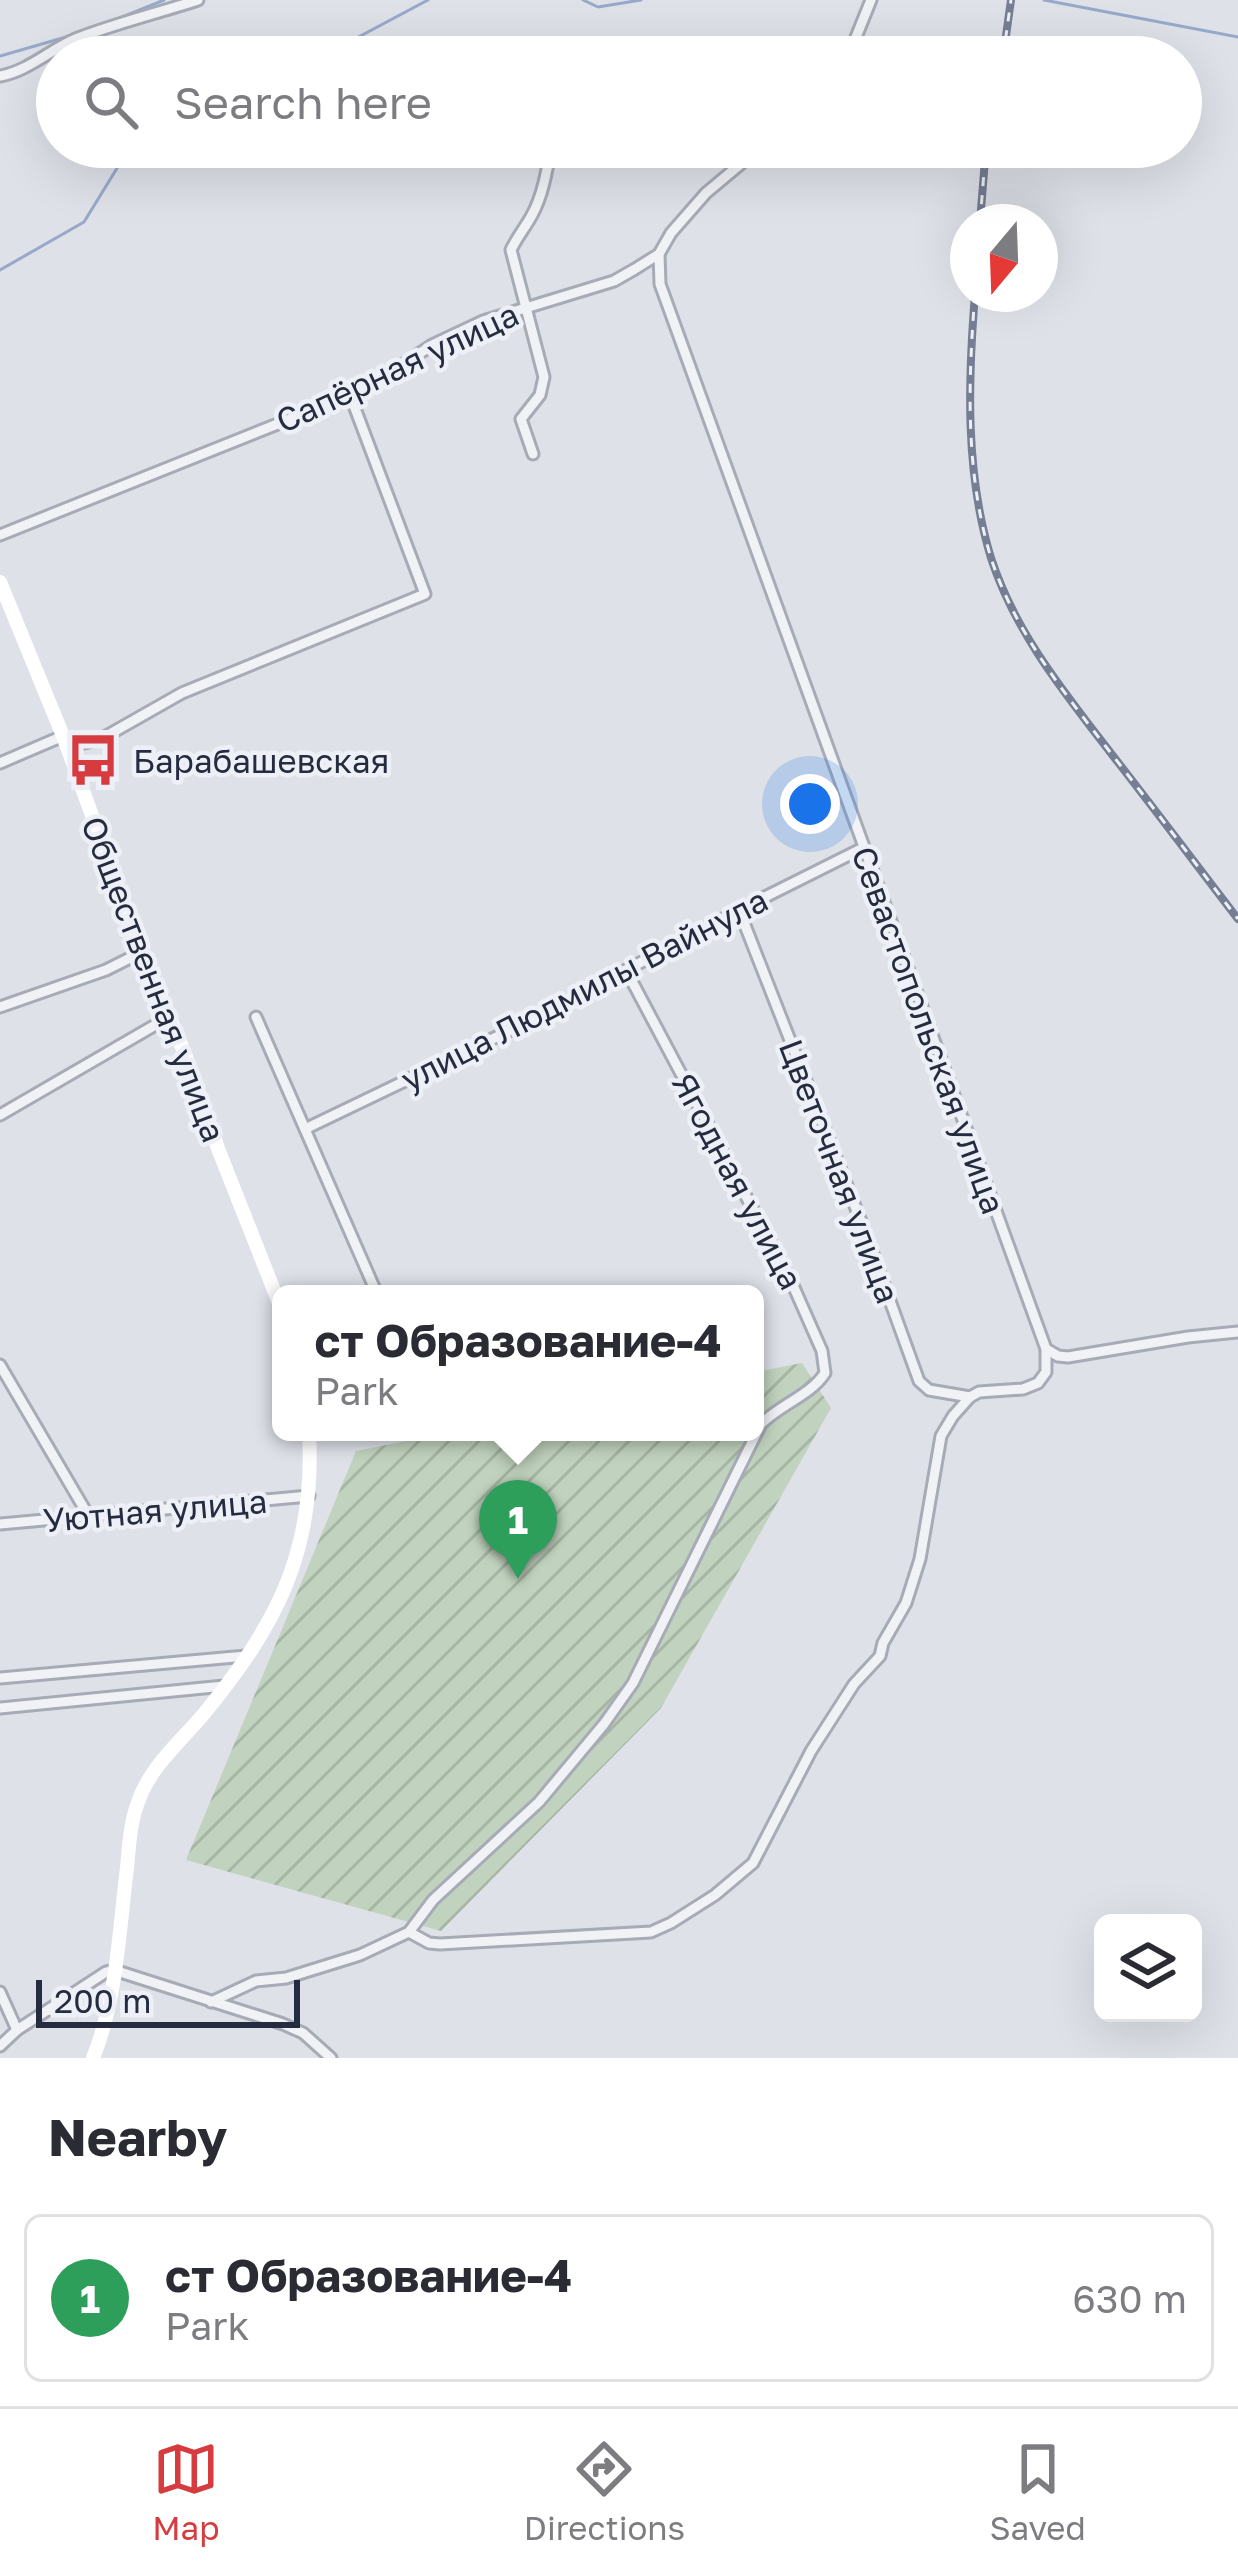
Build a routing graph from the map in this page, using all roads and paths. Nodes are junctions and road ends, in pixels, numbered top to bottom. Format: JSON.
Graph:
{"nodes":[{"id":1,"x":198,"y":0,"type":"edge"},
{"id":2,"x":871,"y":0,"type":"edge"},
{"id":3,"x":84,"y":36,"type":"edge"},
{"id":4,"x":856,"y":36,"type":"edge"},
{"id":5,"x":36,"y":61,"type":"edge"},
{"id":6,"x":0,"y":76,"type":"edge"},
{"id":7,"x":546,"y":168,"type":"edge"},
{"id":8,"x":736,"y":168,"type":"edge"},
{"id":9,"x":658,"y":254,"type":"junction"},
{"id":10,"x":524,"y":307,"type":"junction"},
{"id":11,"x":350,"y":395,"type":"junction"},
{"id":12,"x":533,"y":454,"type":"dead end"},
{"id":13,"x":0,"y":535,"type":"edge"},
{"id":14,"x":0,"y":582,"type":"edge"},
{"id":15,"x":63,"y":736,"type":"junction"},
{"id":16,"x":0,"y":763,"type":"edge"},
{"id":17,"x":863,"y":848,"type":"junction"},
{"id":18,"x":739,"y":910,"type":"junction"},
{"id":19,"x":142,"y":952,"type":"junction"},
{"id":20,"x":626,"y":970,"type":"junction"},
{"id":21,"x":0,"y":1007,"type":"edge"},
{"id":22,"x":170,"y":1017,"type":"junction"},
{"id":23,"x":256,"y":1017,"type":"dead end"},
{"id":24,"x":0,"y":1115,"type":"edge"},
{"id":25,"x":305,"y":1129,"type":"junction"},
{"id":26,"x":272,"y":1285,"type":"edge"},
{"id":27,"x":372,"y":1285,"type":"edge"},
{"id":28,"x":1238,"y":1332,"type":"edge"},
{"id":29,"x":1046,"y":1349,"type":"junction"},
{"id":30,"x":2,"y":1372,"type":"edge"},
{"id":31,"x":970,"y":1397,"type":"junction"},
{"id":32,"x":764,"y":1421,"type":"edge"},
{"id":33,"x":309,"y":1441,"type":"edge"},
{"id":34,"x":753,"y":1441,"type":"edge"},
{"id":35,"x":309,"y":1496,"type":"junction"},
{"id":36,"x":88,"y":1515,"type":"junction"},
{"id":37,"x":0,"y":1524,"type":"edge"},
{"id":38,"x":245,"y":1656,"type":"junction"},
{"id":39,"x":0,"y":1678,"type":"edge"},
{"id":40,"x":224,"y":1686,"type":"junction"},
{"id":41,"x":0,"y":1708,"type":"edge"},
{"id":42,"x":409,"y":1932,"type":"junction"},
{"id":43,"x":114,"y":1970,"type":"junction"},
{"id":44,"x":0,"y":1992,"type":"edge"},
{"id":45,"x":211,"y":2002,"type":"junction"},
{"id":46,"x":17,"y":2030,"type":"junction"},
{"id":47,"x":0,"y":2046,"type":"edge"},
{"id":48,"x":92,"y":2058,"type":"edge"},
{"id":49,"x":332,"y":2058,"type":"edge"}],
"edges":[{"from":1,"to":3,"type":"street"},
{"from":2,"to":4,"type":"street"},
{"from":5,"to":6,"type":"street"},
{"from":7,"to":10,"type":"street"},
{"from":8,"to":9,"type":"street"},
{"from":9,"to":10,"type":"street","name":"Сапёрная улица"},
{"from":9,"to":17,"type":"street","name":"Севастопольская улица"},
{"from":10,"to":11,"type":"street","name":"Сапёрная улица"},
{"from":10,"to":12,"type":"street"},
{"from":11,"to":13,"type":"street","name":"Сапёрная улица"},
{"from":11,"to":15,"type":"street"},
{"from":14,"to":15,"type":"main road","name":"Общественная улица"},
{"from":15,"to":16,"type":"street"},
{"from":15,"to":19,"type":"main road","name":"Общественная улица"},
{"from":17,"to":18,"type":"street","name":"улица Людмилы Вайнула"},
{"from":17,"to":29,"type":"street","name":"Севастопольская улица"},
{"from":18,"to":20,"type":"street","name":"улица Людмилы Вайнула"},
{"from":18,"to":31,"type":"street","name":"Цветочная улица"},
{"from":19,"to":21,"type":"street"},
{"from":19,"to":22,"type":"main road","name":"Общественная улица"},
{"from":20,"to":25,"type":"street","name":"улица Людмилы Вайнула"},
{"from":20,"to":32,"type":"street","name":"Ягодная улица"},
{"from":22,"to":24,"type":"street"},
{"from":22,"to":26,"type":"main road","name":"Общественная улица"},
{"from":23,"to":25,"type":"street"},
{"from":25,"to":27,"type":"street"},
{"from":28,"to":29,"type":"street"},
{"from":29,"to":31,"type":"street"},
{"from":30,"to":36,"type":"street"},
{"from":31,"to":42,"type":"street"},
{"from":33,"to":35,"type":"main road"},
{"from":34,"to":42,"type":"street","name":"Ягодная улица"},
{"from":35,"to":36,"type":"street","name":"Уютная улица"},
{"from":35,"to":38,"type":"main road"},
{"from":36,"to":37,"type":"street","name":"Уютная улица"},
{"from":38,"to":39,"type":"street"},
{"from":38,"to":40,"type":"main road"},
{"from":40,"to":41,"type":"street"},
{"from":40,"to":43,"type":"main road"},
{"from":42,"to":45,"type":"street"},
{"from":43,"to":45,"type":"street"},
{"from":43,"to":46,"type":"street"},
{"from":43,"to":48,"type":"main road"},
{"from":44,"to":46,"type":"street"},
{"from":45,"to":49,"type":"street"},
{"from":46,"to":47,"type":"street"}]}
